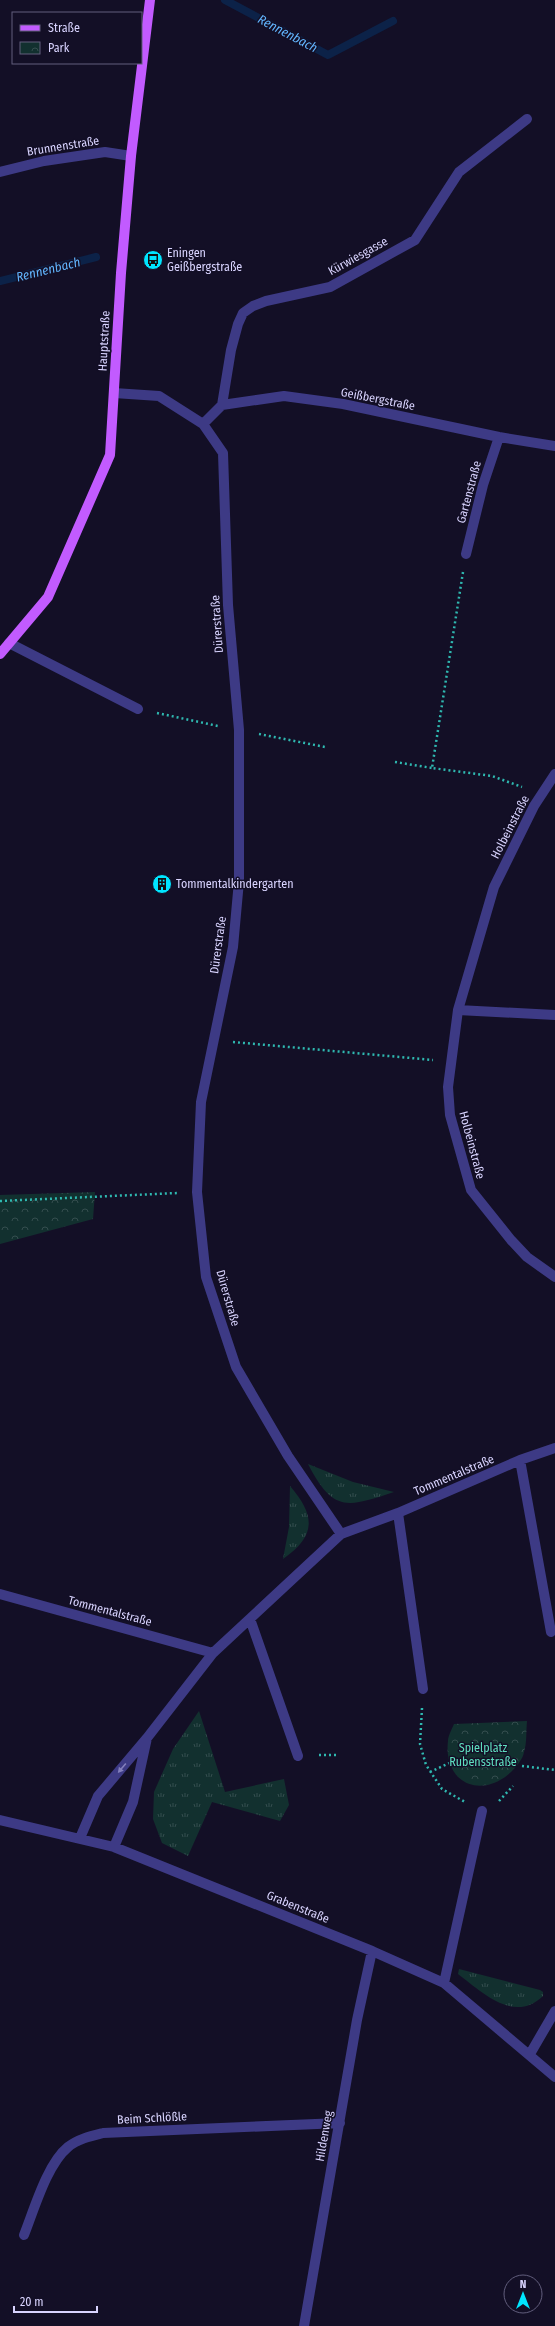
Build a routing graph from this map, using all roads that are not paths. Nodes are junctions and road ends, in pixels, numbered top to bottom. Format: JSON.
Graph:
{"nodes":[{"id":1,"x":150,"y":0,"type":"edge"},
{"id":2,"x":527,"y":118,"type":"dead end"},
{"id":3,"x":131,"y":156,"type":"junction"},
{"id":4,"x":0,"y":172,"type":"edge"},
{"id":5,"x":114,"y":393,"type":"junction"},
{"id":6,"x":222,"y":405,"type":"junction"},
{"id":7,"x":203,"y":424,"type":"junction"},
{"id":8,"x":499,"y":437,"type":"junction"},
{"id":9,"x":555,"y":446,"type":"edge"},
{"id":10,"x":466,"y":554,"type":"road end"},
{"id":11,"x":9,"y":643,"type":"junction"},
{"id":12,"x":0,"y":654,"type":"edge"},
{"id":13,"x":138,"y":709,"type":"road end"},
{"id":14,"x":555,"y":774,"type":"edge"},
{"id":15,"x":458,"y":1010,"type":"junction"},
{"id":16,"x":555,"y":1015,"type":"edge"},
{"id":17,"x":555,"y":1277,"type":"edge"},
{"id":18,"x":555,"y":1448,"type":"edge"},
{"id":19,"x":520,"y":1460,"type":"junction"},
{"id":20,"x":398,"y":1513,"type":"junction"},
{"id":21,"x":341,"y":1534,"type":"junction"},
{"id":22,"x":0,"y":1594,"type":"edge"},
{"id":23,"x":250,"y":1619,"type":"junction"},
{"id":24,"x":551,"y":1632,"type":"dead end"},
{"id":25,"x":213,"y":1653,"type":"junction"},
{"id":26,"x":423,"y":1690,"type":"road end"},
{"id":27,"x":147,"y":1738,"type":"junction"},
{"id":28,"x":298,"y":1756,"type":"dead end"},
{"id":29,"x":482,"y":1811,"type":"road end"},
{"id":30,"x":0,"y":1820,"type":"edge"},
{"id":31,"x":80,"y":1838,"type":"junction"},
{"id":32,"x":114,"y":1847,"type":"junction"},
{"id":33,"x":372,"y":1951,"type":"junction"},
{"id":34,"x":444,"y":1983,"type":"junction"},
{"id":35,"x":555,"y":2011,"type":"edge"},
{"id":36,"x":530,"y":2054,"type":"junction"},
{"id":37,"x":555,"y":2077,"type":"edge"},
{"id":38,"x":340,"y":2123,"type":"junction"},
{"id":39,"x":24,"y":2235,"type":"dead end"},
{"id":40,"x":304,"y":2326,"type":"edge"}],
"edges":[{"from":1,"to":3,"type":"main road","name":"Hauptstraße"},
{"from":2,"to":6,"type":"street","name":"Kürwiesgasse"},
{"from":3,"to":4,"type":"street","name":"Brunnenstraße"},
{"from":3,"to":5,"type":"main road","name":"Hauptstraße"},
{"from":5,"to":7,"type":"street","name":"Dürerstraße"},
{"from":5,"to":11,"type":"main road","name":"Hauptstraße"},
{"from":6,"to":7,"type":"street"},
{"from":6,"to":8,"type":"street","name":"Geißbergstraße"},
{"from":7,"to":21,"type":"street","name":"Dürerstraße"},
{"from":8,"to":9,"type":"street","name":"Geißbergstraße"},
{"from":8,"to":10,"type":"street","name":"Gartenstraße"},
{"from":11,"to":12,"type":"main road","name":"Hauptstraße"},
{"from":11,"to":13,"type":"street"},
{"from":14,"to":15,"type":"street","name":"Holbeinstraße"},
{"from":15,"to":16,"type":"street"},
{"from":15,"to":17,"type":"street","name":"Holbeinstraße"},
{"from":18,"to":19,"type":"street","name":"Tommentalstraße"},
{"from":19,"to":20,"type":"street","name":"Tommentalstraße"},
{"from":19,"to":24,"type":"street"},
{"from":20,"to":21,"type":"street","name":"Tommentalstraße"},
{"from":20,"to":26,"type":"street"},
{"from":21,"to":23,"type":"street","name":"Tommentalstraße"},
{"from":22,"to":25,"type":"street","name":"Tommentalstraße"},
{"from":23,"to":25,"type":"street","name":"Tommentalstraße"},
{"from":23,"to":28,"type":"street"},
{"from":25,"to":27,"type":"street","name":"Tommentalstraße"},
{"from":27,"to":31,"type":"street","name":"Tommentalstraße","one_way":true},
{"from":27,"to":32,"type":"street","name":"Tommentalstraße"},
{"from":29,"to":34,"type":"street"},
{"from":30,"to":31,"type":"street","name":"Grabenstraße"},
{"from":31,"to":32,"type":"street","name":"Grabenstraße"},
{"from":32,"to":33,"type":"street","name":"Grabenstraße"},
{"from":33,"to":34,"type":"street","name":"Grabenstraße"},
{"from":33,"to":38,"type":"street","name":"Hildenweg"},
{"from":34,"to":36,"type":"street","name":"Grabenstraße"},
{"from":35,"to":36,"type":"street"},
{"from":36,"to":37,"type":"street","name":"Grabenstraße"},
{"from":38,"to":39,"type":"street","name":"Beim Schlößle"},
{"from":38,"to":40,"type":"street","name":"Hildenweg"}]}
